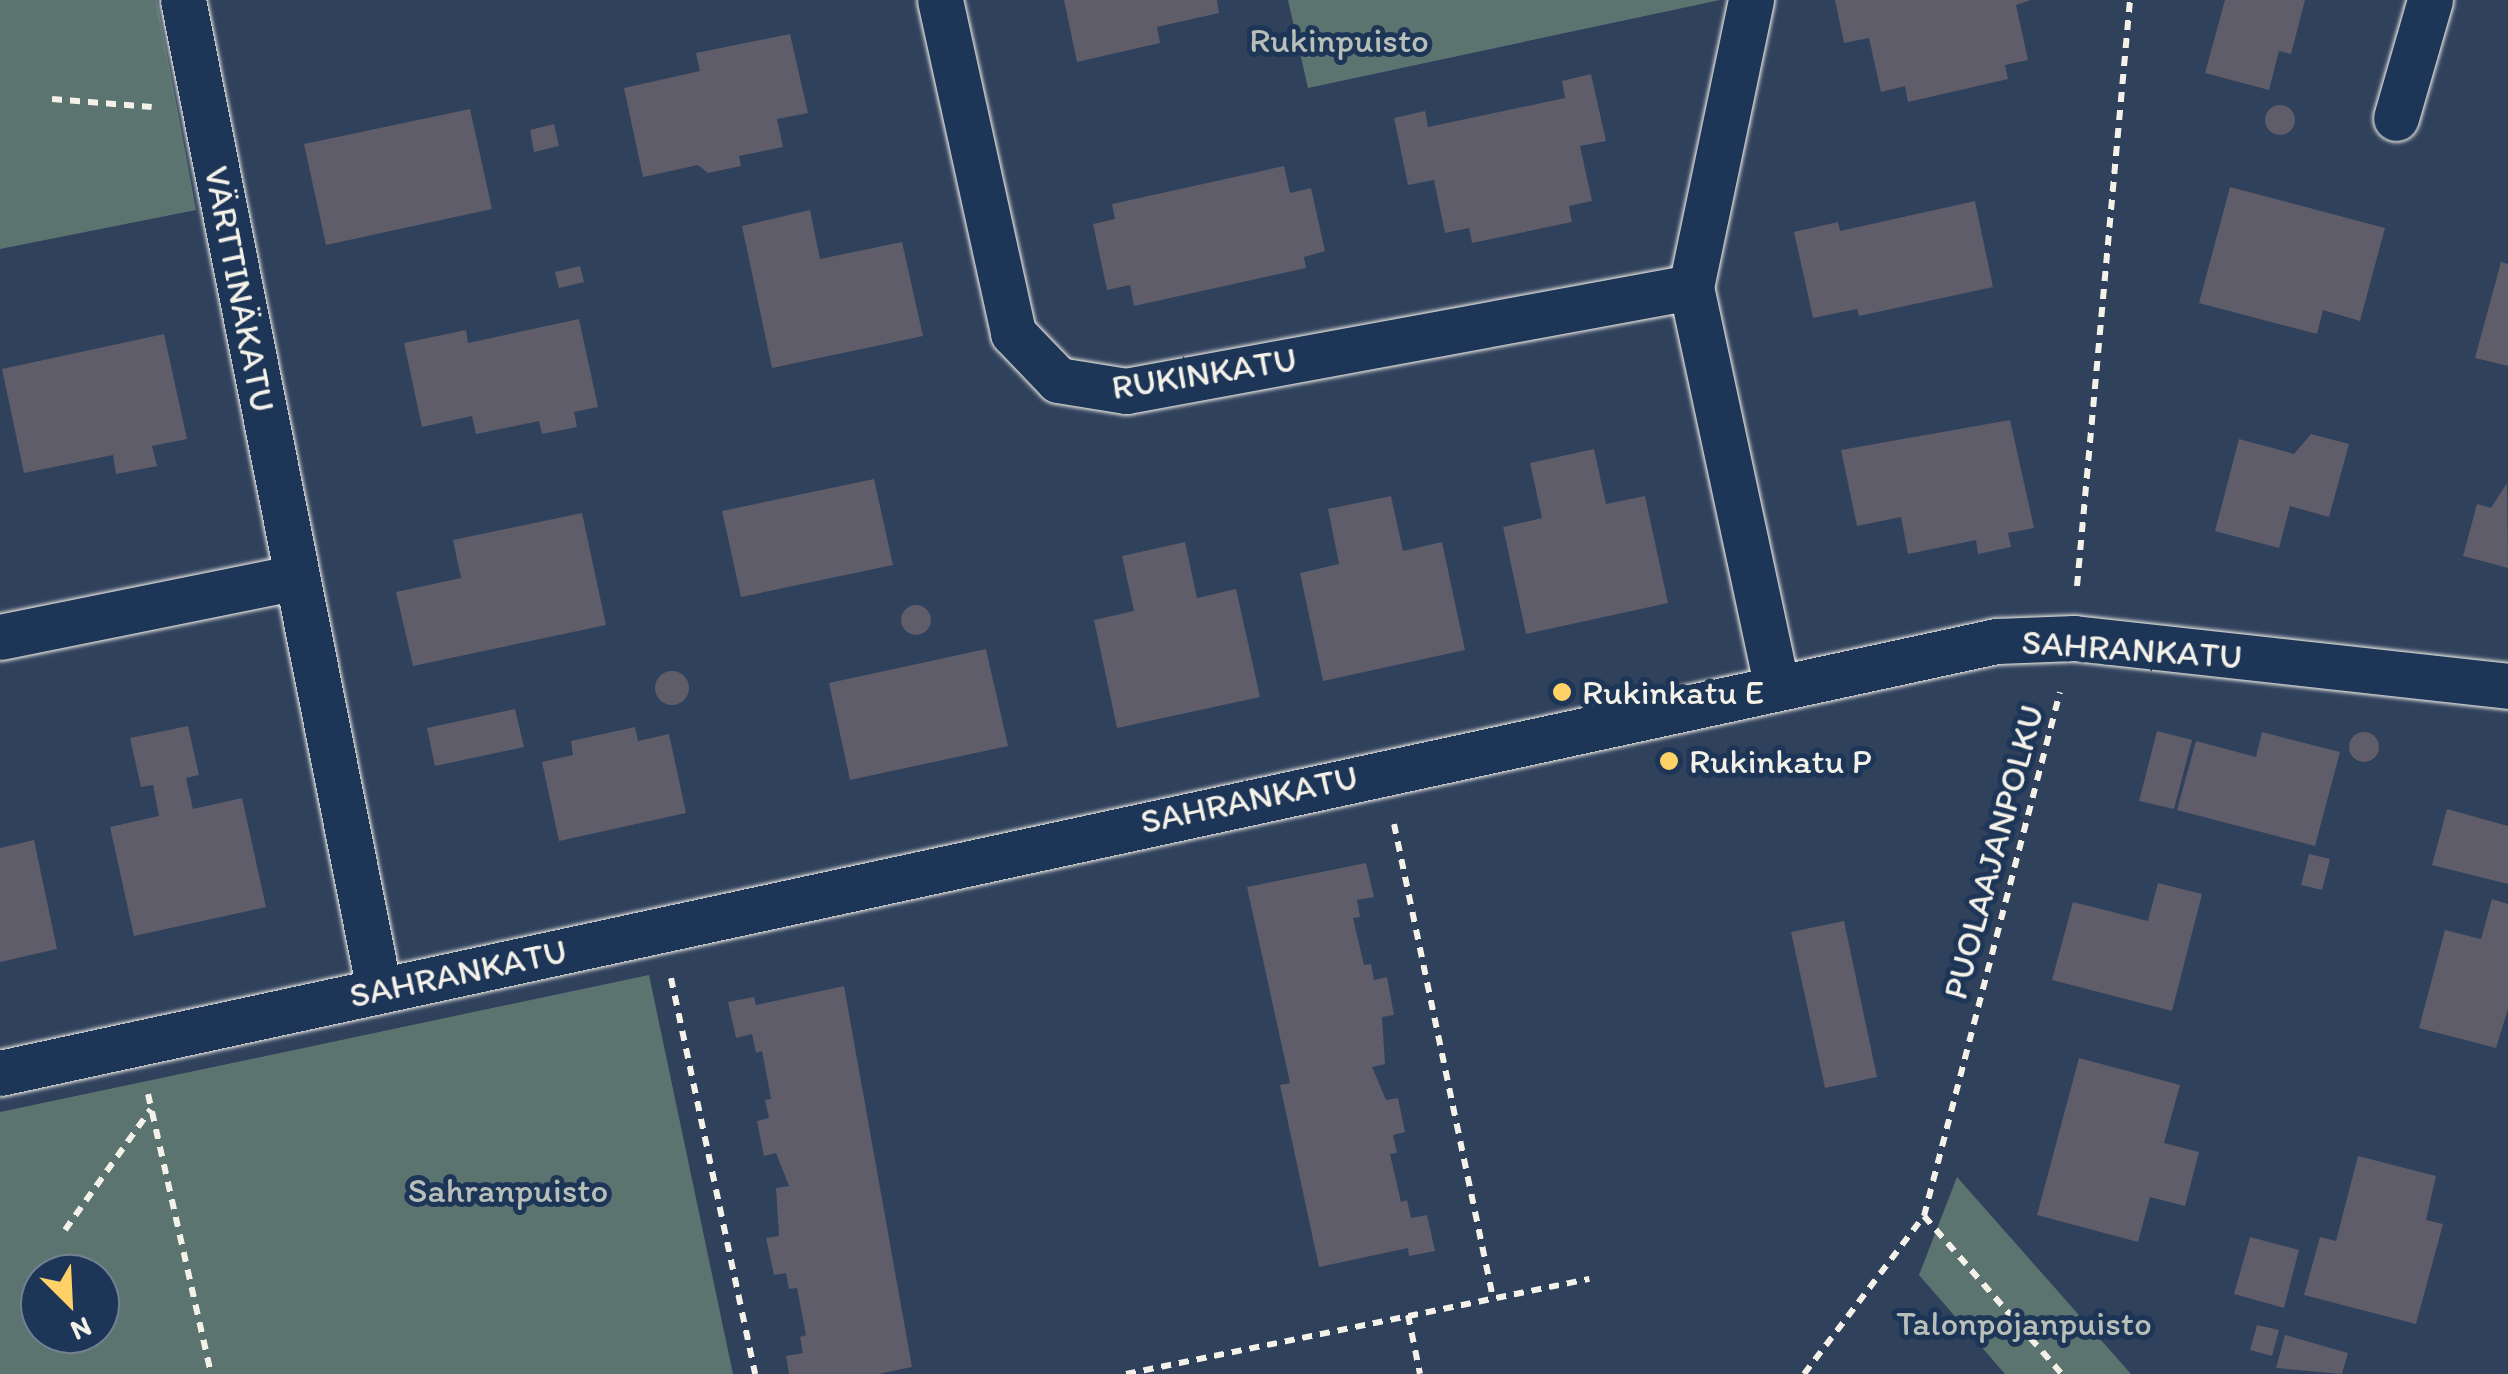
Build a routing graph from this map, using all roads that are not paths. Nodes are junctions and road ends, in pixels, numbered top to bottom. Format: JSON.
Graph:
{"nodes":[{"id":1,"x":183,"y":0,"type":"edge"},
{"id":2,"x":940,"y":0,"type":"edge"},
{"id":3,"x":1751,"y":0,"type":"edge"},
{"id":4,"x":2430,"y":0,"type":"edge"},
{"id":5,"x":2396,"y":118,"type":"dead end"},
{"id":6,"x":1691,"y":287,"type":"junction"},
{"id":7,"x":297,"y":577,"type":"junction"},
{"id":8,"x":0,"y":637,"type":"edge"},
{"id":9,"x":1776,"y":685,"type":"junction"},
{"id":10,"x":2508,"y":686,"type":"edge"},
{"id":11,"x":380,"y":990,"type":"junction"},
{"id":12,"x":0,"y":1073,"type":"edge"}],
"edges":[{"from":1,"to":7,"type":"street","name":"VÄRTTINÄKATU"},
{"from":2,"to":6,"type":"street","name":"RUKINKATU"},
{"from":3,"to":6,"type":"street"},
{"from":4,"to":5,"type":"street"},
{"from":6,"to":9,"type":"street"},
{"from":7,"to":8,"type":"street"},
{"from":7,"to":11,"type":"street","name":"VÄRTTINÄKATU"},
{"from":9,"to":10,"type":"street","name":"SAHRANKATU"},
{"from":9,"to":11,"type":"street","name":"SAHRANKATU"},
{"from":11,"to":12,"type":"street","name":"SAHRANKATU"}]}
